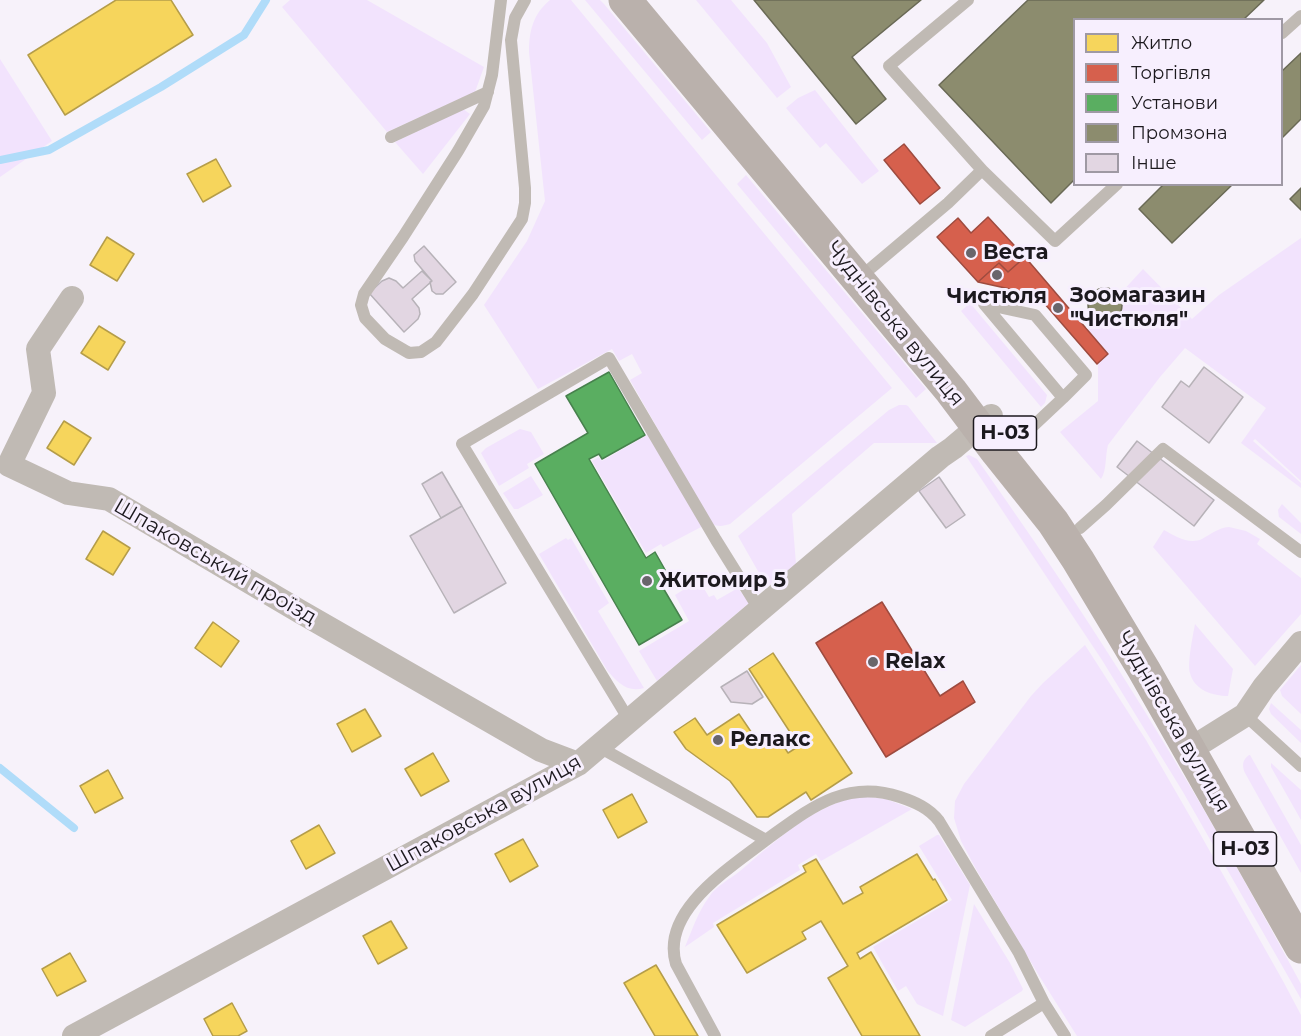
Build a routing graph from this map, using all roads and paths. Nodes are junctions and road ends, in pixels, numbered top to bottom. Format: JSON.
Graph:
{"nodes":[{"id":1,"x":501,"y":0,"type":"edge"},
{"id":2,"x":525,"y":0,"type":"edge"},
{"id":3,"x":625,"y":0,"type":"edge"},
{"id":4,"x":645,"y":0,"type":"edge"},
{"id":5,"x":968,"y":0,"type":"edge"},
{"id":6,"x":1301,"y":15,"type":"edge"},
{"id":7,"x":1283,"y":31,"type":"edge"},
{"id":8,"x":489,"y":92,"type":"junction"},
{"id":9,"x":463,"y":103,"type":"junction"},
{"id":10,"x":477,"y":120,"type":"junction"},
{"id":11,"x":391,"y":137,"type":"dead end"},
{"id":12,"x":982,"y":170,"type":"junction"},
{"id":13,"x":1115,"y":186,"type":"edge"},
{"id":14,"x":871,"y":268,"type":"junction"},
{"id":15,"x":72,"y":298,"type":"dead end"},
{"id":16,"x":1063,"y":398,"type":"junction"},
{"id":17,"x":985,"y":421,"type":"junction"},
{"id":18,"x":1014,"y":444,"type":"junction"},
{"id":19,"x":5,"y":462,"type":"edge"},
{"id":20,"x":1080,"y":528,"type":"junction"},
{"id":21,"x":1301,"y":552,"type":"edge"},
{"id":22,"x":759,"y":609,"type":"junction"},
{"id":23,"x":1301,"y":643,"type":"edge"},
{"id":24,"x":1245,"y":715,"type":"junction"},
{"id":25,"x":630,"y":720,"type":"junction"},
{"id":26,"x":1198,"y":745,"type":"junction"},
{"id":27,"x":599,"y":747,"type":"junction"},
{"id":28,"x":578,"y":765,"type":"junction"},
{"id":29,"x":1301,"y":766,"type":"edge"},
{"id":30,"x":766,"y":840,"type":"junction"},
{"id":31,"x":1301,"y":910,"type":"edge"},
{"id":32,"x":1301,"y":947,"type":"edge"},
{"id":33,"x":1044,"y":1003,"type":"junction"},
{"id":34,"x":74,"y":1036,"type":"edge"},
{"id":35,"x":715,"y":1036,"type":"edge"},
{"id":36,"x":991,"y":1036,"type":"edge"},
{"id":37,"x":1065,"y":1036,"type":"edge"}],
"edges":[{"from":1,"to":8,"type":"lane"},
{"from":2,"to":10,"type":"lane"},
{"from":3,"to":17,"type":"main road","name":"Чуднівська вулиця","number":"Н-03"},
{"from":4,"to":14,"type":"main road","name":"Чуднівська вулиця","number":"Н-03"},
{"from":5,"to":12,"type":"lane"},
{"from":6,"to":7,"type":"lane"},
{"from":8,"to":9,"type":"lane"},
{"from":8,"to":10,"type":"lane"},
{"from":9,"to":10,"type":"lane"},
{"from":9,"to":11,"type":"lane"},
{"from":12,"to":13,"type":"lane"},
{"from":12,"to":14,"type":"lane"},
{"from":14,"to":17,"type":"main road","name":"Чуднівська вулиця","number":"Н-03"},
{"from":15,"to":19,"type":"street","name":"Шпаковський проїзд"},
{"from":16,"to":16,"type":"lane"},
{"from":16,"to":18,"type":"lane"},
{"from":17,"to":18,"type":"main road","name":"Чуднівська вулиця","number":"Н-03"},
{"from":17,"to":22,"type":"street","name":"Шпаковська вулиця"},
{"from":17,"to":26,"type":"main road","name":"Чуднівська вулиця","number":"Н-03"},
{"from":18,"to":20,"type":"main road","name":"Чуднівська вулиця","number":"Н-03"},
{"from":19,"to":28,"type":"street","name":"Шпаковський проїзд"},
{"from":20,"to":21,"type":"lane"},
{"from":20,"to":26,"type":"main road","name":"Чуднівська вулиця","number":"Н-03"},
{"from":22,"to":25,"type":"street","name":"Шпаковська вулиця"},
{"from":22,"to":25,"type":"lane"},
{"from":23,"to":24,"type":"street"},
{"from":24,"to":26,"type":"street"},
{"from":24,"to":29,"type":"lane"},
{"from":25,"to":27,"type":"street","name":"Шпаковська вулиця"},
{"from":26,"to":31,"type":"main road","name":"Чуднівська вулиця","number":"Н-03"},
{"from":26,"to":32,"type":"main road","name":"Чуднівська вулиця","number":"Н-03"},
{"from":27,"to":28,"type":"street","name":"Шпаковська вулиця"},
{"from":27,"to":30,"type":"lane"},
{"from":28,"to":34,"type":"street","name":"Шпаковська вулиця"},
{"from":30,"to":33,"type":"lane"},
{"from":30,"to":35,"type":"lane"},
{"from":33,"to":36,"type":"lane"},
{"from":33,"to":37,"type":"lane"}]}
